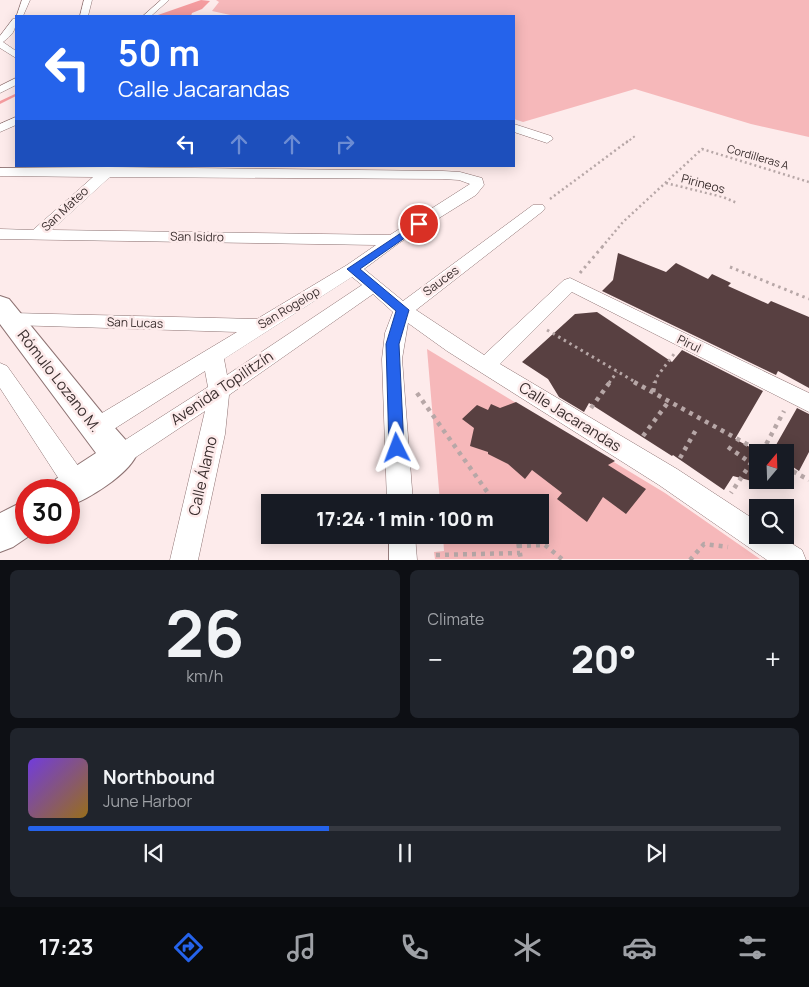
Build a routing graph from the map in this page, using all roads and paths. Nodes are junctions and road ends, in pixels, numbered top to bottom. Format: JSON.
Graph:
{"nodes":[{"id":1,"x":26,"y":0,"type":"edge"},
{"id":2,"x":88,"y":0,"type":"edge"},
{"id":3,"x":165,"y":0,"type":"edge"},
{"id":4,"x":19,"y":15,"type":"edge"},
{"id":5,"x":84,"y":15,"type":"edge"},
{"id":6,"x":147,"y":15,"type":"edge"},
{"id":7,"x":15,"y":23,"type":"edge"},
{"id":8,"x":0,"y":42,"type":"edge"},
{"id":9,"x":15,"y":54,"type":"edge"},
{"id":10,"x":15,"y":82,"type":"edge"},
{"id":11,"x":0,"y":90,"type":"edge"},
{"id":12,"x":515,"y":128,"type":"edge"},
{"id":13,"x":635,"y":136,"type":"dead end"},
{"id":14,"x":547,"y":139,"type":"dead end"},
{"id":15,"x":110,"y":170,"type":"edge"},
{"id":16,"x":0,"y":172,"type":"edge"},
{"id":17,"x":809,"y":182,"type":"edge"},
{"id":18,"x":665,"y":183,"type":"junction"},
{"id":19,"x":737,"y":203,"type":"dead end"},
{"id":20,"x":538,"y":208,"type":"joint"},
{"id":21,"x":0,"y":234,"type":"edge"},
{"id":22,"x":38,"y":234,"type":"junction"},
{"id":23,"x":394,"y":240,"type":"junction"},
{"id":24,"x":730,"y":267,"type":"dead end"},
{"id":25,"x":353,"y":269,"type":"junction"},
{"id":26,"x":570,"y":284,"type":"junction"},
{"id":27,"x":374,"y":285,"type":"junction"},
{"id":28,"x":809,"y":299,"type":"edge"},
{"id":29,"x":403,"y":310,"type":"junction"},
{"id":30,"x":6,"y":312,"type":"edge"},
{"id":31,"x":531,"y":320,"type":"junction"},
{"id":32,"x":259,"y":326,"type":"junction"},
{"id":33,"x":684,"y":342,"type":"junction"},
{"id":34,"x":213,"y":355,"type":"junction"},
{"id":35,"x":392,"y":359,"type":"junction"},
{"id":36,"x":486,"y":365,"type":"junction"},
{"id":37,"x":0,"y":370,"type":"edge"},
{"id":38,"x":617,"y":372,"type":"junction"},
{"id":39,"x":219,"y":391,"type":"junction"},
{"id":40,"x":653,"y":392,"type":"junction"},
{"id":41,"x":801,"y":399,"type":"edge"},
{"id":42,"x":669,"y":401,"type":"junction"},
{"id":43,"x":580,"y":423,"type":"junction"},
{"id":44,"x":697,"y":428,"type":"dead end"},
{"id":45,"x":95,"y":429,"type":"junction"},
{"id":46,"x":767,"y":444,"type":"edge"},
{"id":47,"x":749,"y":445,"type":"edge"},
{"id":48,"x":728,"y":448,"type":"dead end"},
{"id":49,"x":630,"y":453,"type":"junction"},
{"id":50,"x":119,"y":456,"type":"junction"},
{"id":51,"x":794,"y":472,"type":"edge"},
{"id":52,"x":668,"y":477,"type":"junction"},
{"id":53,"x":68,"y":479,"type":"edge"},
{"id":54,"x":809,"y":480,"type":"edge"},
{"id":55,"x":80,"y":482,"type":"edge"},
{"id":56,"x":400,"y":494,"type":"edge"},
{"id":57,"x":490,"y":494,"type":"edge"},
{"id":58,"x":719,"y":511,"type":"junction"},
{"id":59,"x":15,"y":524,"type":"edge"},
{"id":60,"x":0,"y":534,"type":"edge"},
{"id":61,"x":402,"y":544,"type":"edge"},
{"id":62,"x":518,"y":546,"type":"joint"},
{"id":63,"x":734,"y":548,"type":"dead end"},
{"id":64,"x":520,"y":553,"type":"junction"},
{"id":65,"x":436,"y":554,"type":"dead end"},
{"id":66,"x":184,"y":560,"type":"edge"},
{"id":67,"x":403,"y":560,"type":"edge"},
{"id":68,"x":521,"y":560,"type":"edge"},
{"id":69,"x":563,"y":560,"type":"edge"},
{"id":70,"x":690,"y":560,"type":"edge"},
{"id":71,"x":792,"y":560,"type":"edge"}],
"edges":[{"from":1,"to":4,"type":"street"},
{"from":2,"to":5,"type":"street"},
{"from":3,"to":6,"type":"street"},
{"from":7,"to":8,"type":"street"},
{"from":8,"to":9,"type":"street"},
{"from":10,"to":11,"type":"street"},
{"from":12,"to":14,"type":"street"},
{"from":13,"to":20,"type":"path"},
{"from":15,"to":16,"type":"street"},
{"from":15,"to":22,"type":"street","name":"San Mateo"},
{"from":15,"to":23,"type":"street","name":"San Rogelop"},
{"from":17,"to":18,"type":"path","name":"Cordilleras A"},
{"from":18,"to":19,"type":"path","name":"Pirineos"},
{"from":18,"to":26,"type":"path"},
{"from":20,"to":29,"type":"street","name":"Sauces"},
{"from":21,"to":22,"type":"street","name":"San Isidro"},
{"from":22,"to":23,"type":"street","name":"San Isidro"},
{"from":23,"to":25,"type":"street","name":"San Rogelop"},
{"from":24,"to":28,"type":"path"},
{"from":25,"to":27,"type":"street","name":"Calle Jacarandas"},
{"from":25,"to":32,"type":"street","name":"San Rogelop"},
{"from":26,"to":31,"type":"street"},
{"from":26,"to":33,"type":"street","name":"Pirul"},
{"from":27,"to":29,"type":"street","name":"Calle Jacarandas"},
{"from":27,"to":39,"type":"street","name":"Avenida Topilitzín"},
{"from":29,"to":35,"type":"street"},
{"from":29,"to":36,"type":"street","name":"Calle Jacarandas"},
{"from":30,"to":32,"type":"street","name":"San Lucas"},
{"from":30,"to":45,"type":"street","name":"Rómulo Lozano M."},
{"from":31,"to":36,"type":"street"},
{"from":31,"to":38,"type":"path"},
{"from":32,"to":34,"type":"street","name":"San Rogelop"},
{"from":33,"to":40,"type":"path"},
{"from":33,"to":41,"type":"street","name":"Pirul"},
{"from":34,"to":39,"type":"street","name":"Calle Álamo"},
{"from":34,"to":45,"type":"street","name":"San Rogelop"},
{"from":35,"to":56,"type":"street"},
{"from":35,"to":57,"type":"path"},
{"from":36,"to":43,"type":"street","name":"Calle Jacarandas"},
{"from":37,"to":53,"type":"street"},
{"from":38,"to":40,"type":"path"},
{"from":38,"to":43,"type":"path"},
{"from":39,"to":50,"type":"street","name":"Avenida Topilitzín"},
{"from":39,"to":66,"type":"street","name":"Calle Álamo"},
{"from":40,"to":42,"type":"path"},
{"from":41,"to":46,"type":"path"},
{"from":42,"to":47,"type":"path"},
{"from":42,"to":49,"type":"path"},
{"from":43,"to":49,"type":"street","name":"Calle Jacarandas"},
{"from":44,"to":52,"type":"path"},
{"from":45,"to":50,"type":"street","name":"Rómulo Lozano M."},
{"from":48,"to":58,"type":"path"},
{"from":49,"to":52,"type":"street","name":"Calle Jacarandas"},
{"from":50,"to":55,"type":"street","name":"Avenida Topilitzín"},
{"from":51,"to":54,"type":"path"},
{"from":52,"to":58,"type":"street","name":"Calle Jacarandas"},
{"from":58,"to":71,"type":"street","name":"Calle Jacarandas"},
{"from":59,"to":60,"type":"street"},
{"from":61,"to":67,"type":"street"},
{"from":62,"to":64,"type":"path"},
{"from":62,"to":69,"type":"path"},
{"from":63,"to":70,"type":"path"},
{"from":64,"to":65,"type":"path"},
{"from":64,"to":68,"type":"path"}]}
